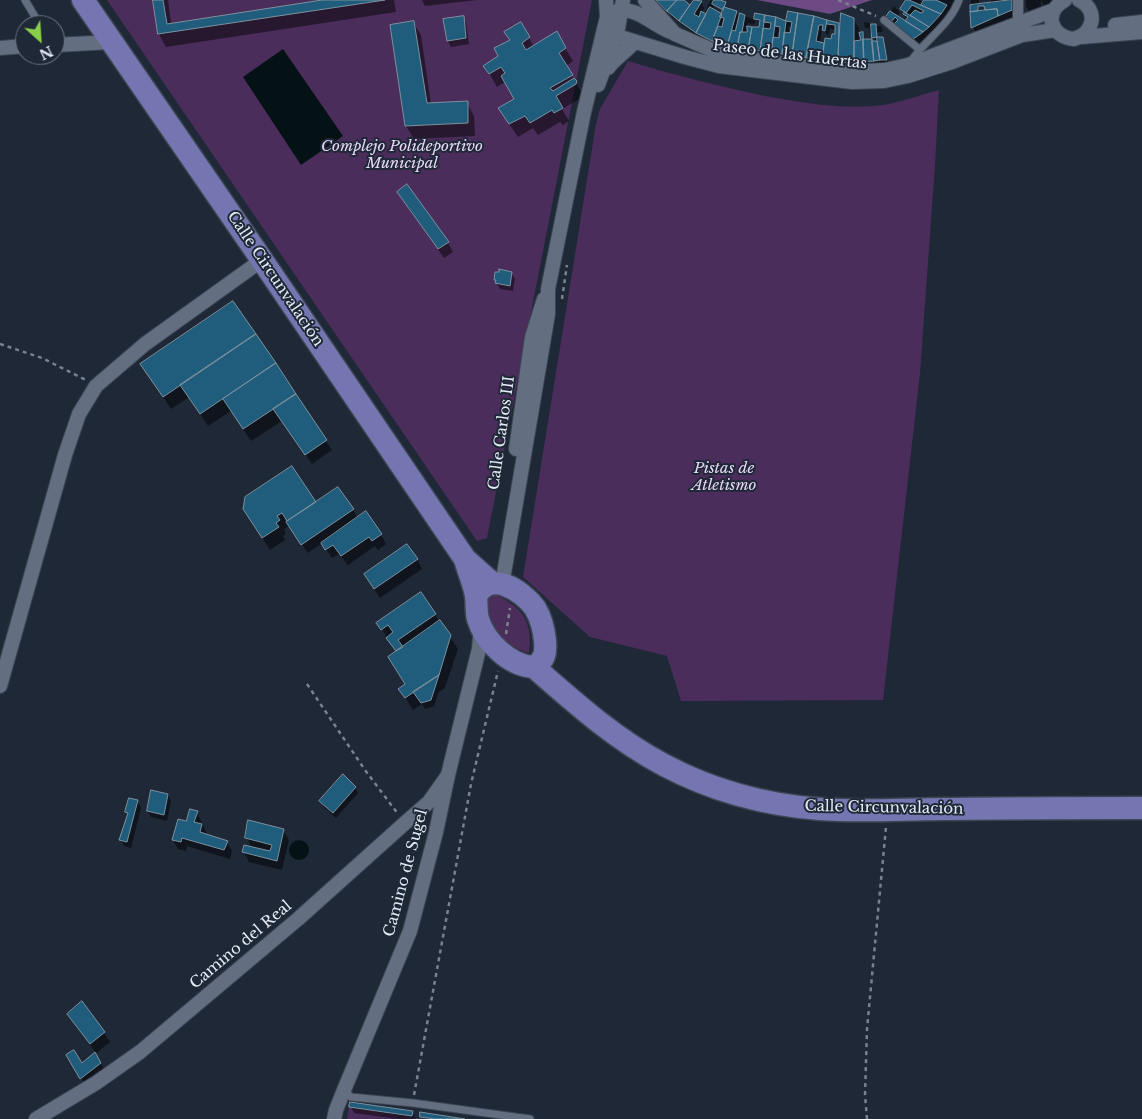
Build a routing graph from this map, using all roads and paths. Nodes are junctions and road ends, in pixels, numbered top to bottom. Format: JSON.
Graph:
{"nodes":[{"id":1,"x":25,"y":0,"type":"edge"},
{"id":2,"x":83,"y":0,"type":"edge"},
{"id":3,"x":606,"y":0,"type":"edge"},
{"id":4,"x":645,"y":0,"type":"edge"},
{"id":5,"x":838,"y":0,"type":"edge"},
{"id":6,"x":959,"y":0,"type":"edge"},
{"id":7,"x":1018,"y":0,"type":"edge"},
{"id":8,"x":1065,"y":0,"type":"edge"},
{"id":9,"x":1079,"y":0,"type":"edge"},
{"id":10,"x":1054,"y":10,"type":"junction"},
{"id":11,"x":34,"y":15,"type":"edge"},
{"id":12,"x":618,"y":16,"type":"edge"},
{"id":13,"x":884,"y":20,"type":"joint"},
{"id":14,"x":1018,"y":22,"type":"junction"},
{"id":15,"x":1142,"y":22,"type":"edge"},
{"id":16,"x":1055,"y":30,"type":"junction"},
{"id":17,"x":1086,"y":32,"type":"junction"},
{"id":18,"x":1142,"y":32,"type":"edge"},
{"id":19,"x":675,"y":34,"type":"junction"},
{"id":20,"x":112,"y":42,"type":"junction"},
{"id":21,"x":635,"y":42,"type":"junction"},
{"id":22,"x":65,"y":44,"type":"edge"},
{"id":23,"x":15,"y":47,"type":"edge"},
{"id":24,"x":0,"y":48,"type":"edge"},
{"id":25,"x":919,"y":49,"type":"junction"},
{"id":26,"x":908,"y":65,"type":"junction"},
{"id":27,"x":598,"y":84,"type":"junction"},
{"id":28,"x":584,"y":112,"type":"junction"},
{"id":29,"x":262,"y":260,"type":"junction"},
{"id":30,"x":0,"y":344,"type":"edge"},
{"id":31,"x":96,"y":386,"type":"junction"},
{"id":32,"x":492,"y":587,"type":"junction"},
{"id":33,"x":481,"y":627,"type":"junction"},
{"id":34,"x":539,"y":663,"type":"junction"},
{"id":35,"x":306,"y":684,"type":"dead end"},
{"id":36,"x":0,"y":686,"type":"edge"},
{"id":37,"x":448,"y":775,"type":"junction"},
{"id":38,"x":1142,"y":808,"type":"edge"},
{"id":39,"x":887,"y":809,"type":"junction"},
{"id":40,"x":405,"y":823,"type":"junction"},
{"id":41,"x":344,"y":1090,"type":"junction"},
{"id":42,"x":36,"y":1119,"type":"edge"},
{"id":43,"x":334,"y":1119,"type":"edge"},
{"id":44,"x":530,"y":1119,"type":"edge"},
{"id":45,"x":867,"y":1119,"type":"edge"}],
"edges":[{"from":1,"to":11,"type":"lane"},
{"from":2,"to":20,"type":"main road","name":"Calle Circunvalación"},
{"from":3,"to":12,"type":"street"},
{"from":4,"to":19,"type":"street","name":"Paseo de las Huertas"},
{"from":5,"to":13,"type":"path"},
{"from":6,"to":25,"type":"lane"},
{"from":7,"to":14,"type":"street"},
{"from":8,"to":10,"type":"street"},
{"from":9,"to":17,"type":"street"},
{"from":10,"to":14,"type":"street","name":"Paseo de las Huertas"},
{"from":10,"to":16,"type":"street"},
{"from":12,"to":19,"type":"street","name":"Paseo de las Huertas"},
{"from":12,"to":21,"type":"street","name":"Paseo de las Huertas"},
{"from":12,"to":27,"type":"street","name":"Calle Carlos III"},
{"from":12,"to":28,"type":"street","name":"Calle Carlos III"},
{"from":13,"to":25,"type":"lane"},
{"from":14,"to":26,"type":"street","name":"Paseo de las Huertas"},
{"from":15,"to":17,"type":"street"},
{"from":16,"to":17,"type":"street"},
{"from":16,"to":21,"type":"street","name":"Paseo de las Huertas"},
{"from":17,"to":18,"type":"street"},
{"from":19,"to":26,"type":"street","name":"Paseo de las Huertas"},
{"from":20,"to":22,"type":"street"},
{"from":20,"to":29,"type":"main road","name":"Calle Circunvalación"},
{"from":21,"to":27,"type":"street"},
{"from":23,"to":24,"type":"street"},
{"from":25,"to":26,"type":"lane"},
{"from":27,"to":28,"type":"street","name":"Calle Carlos III"},
{"from":28,"to":32,"type":"street","name":"Calle Carlos III"},
{"from":29,"to":31,"type":"street"},
{"from":29,"to":32,"type":"main road","name":"Calle Circunvalación"},
{"from":30,"to":31,"type":"path"},
{"from":31,"to":36,"type":"street"},
{"from":32,"to":33,"type":"main road"},
{"from":32,"to":34,"type":"main road"},
{"from":33,"to":34,"type":"main road"},
{"from":33,"to":37,"type":"street","name":"Camino de Sugel"},
{"from":34,"to":39,"type":"main road","name":"Calle Circunvalación"},
{"from":35,"to":40,"type":"path"},
{"from":37,"to":40,"type":"street","name":"Camino del Real"},
{"from":37,"to":41,"type":"street","name":"Camino de Sugel"},
{"from":38,"to":39,"type":"main road","name":"Calle Circunvalación"},
{"from":39,"to":45,"type":"path"},
{"from":40,"to":42,"type":"street","name":"Camino del Real"},
{"from":41,"to":43,"type":"street","name":"Camino de Sugel"},
{"from":41,"to":44,"type":"lane"}]}
